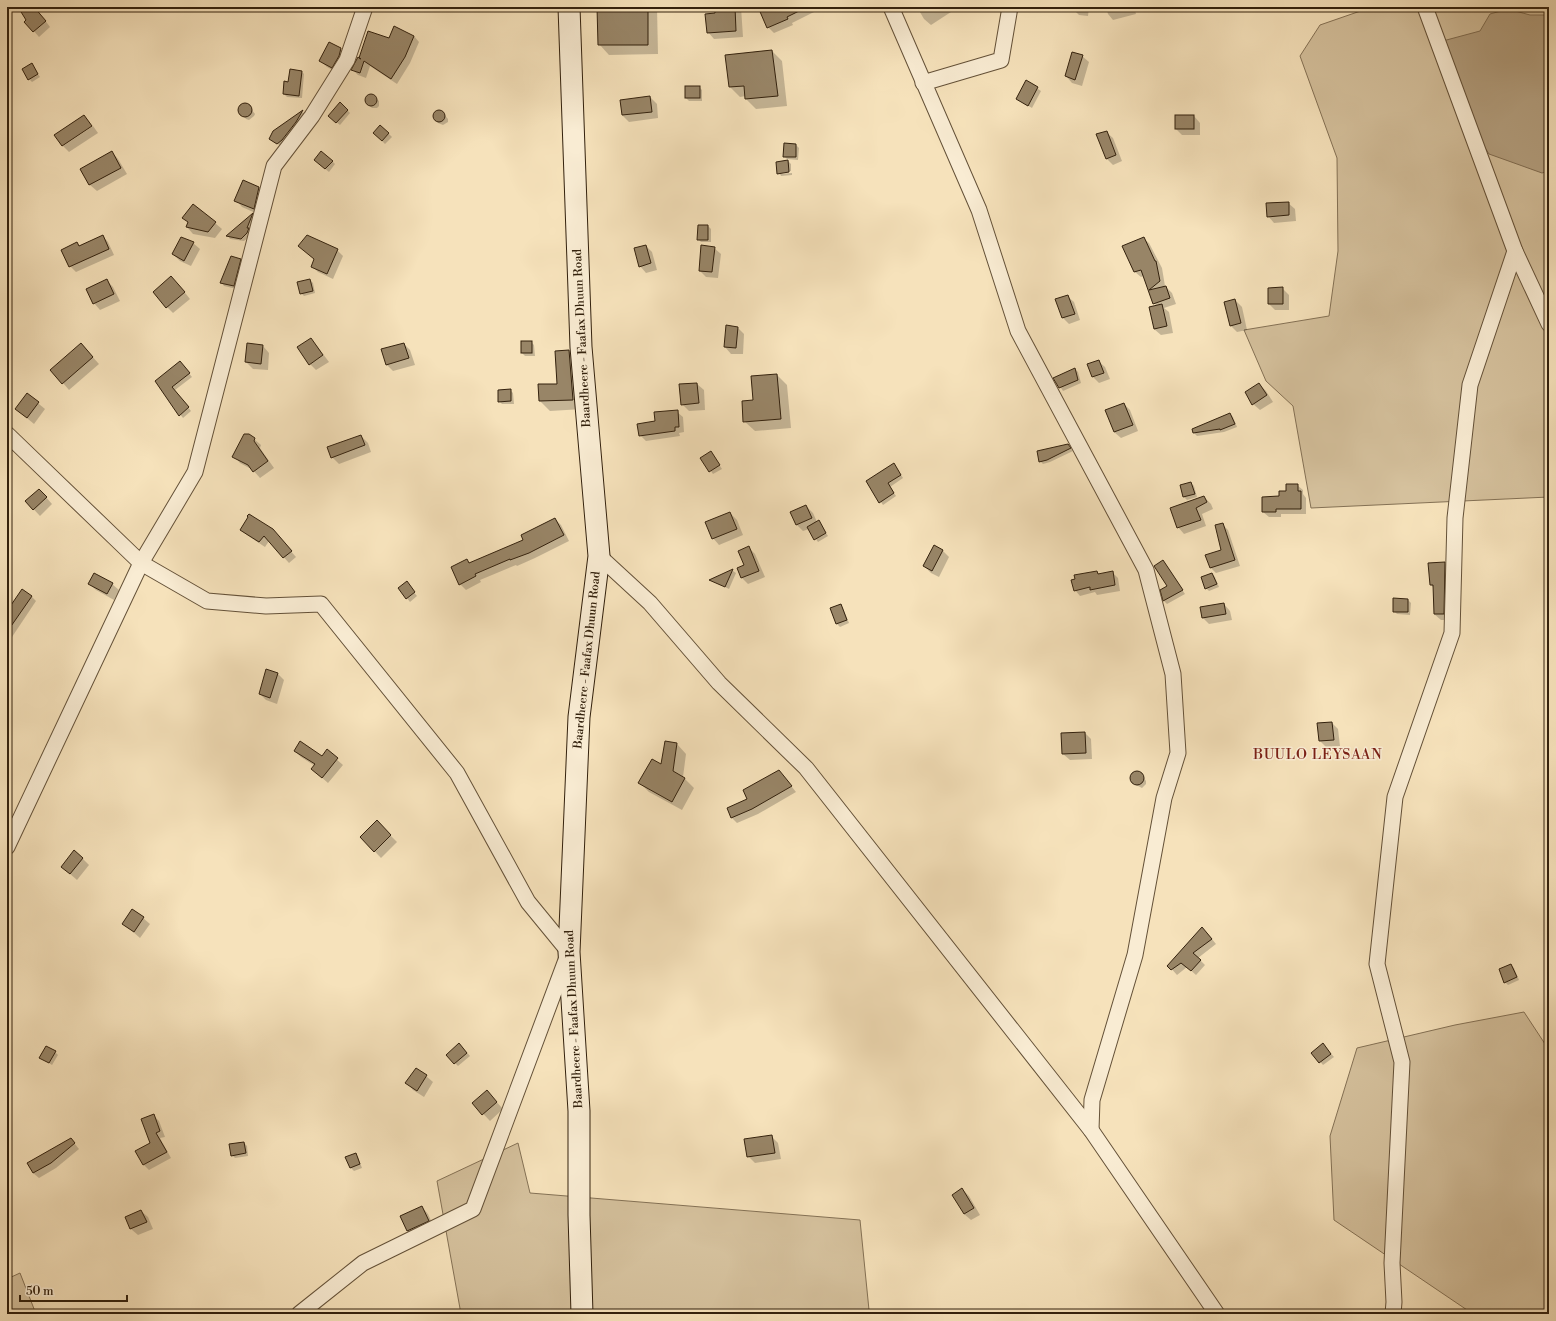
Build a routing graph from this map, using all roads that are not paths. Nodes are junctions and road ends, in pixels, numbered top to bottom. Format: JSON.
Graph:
{"nodes":[{"id":1,"x":365,"y":7,"type":"edge"},
{"id":2,"x":569,"y":7,"type":"edge"},
{"id":3,"x":891,"y":7,"type":"edge"},
{"id":4,"x":1010,"y":7,"type":"edge"},
{"id":5,"x":1425,"y":7,"type":"edge"},
{"id":6,"x":924,"y":82,"type":"junction"},
{"id":7,"x":1515,"y":251,"type":"junction"},
{"id":8,"x":1549,"y":324,"type":"edge"},
{"id":9,"x":7,"y":434,"type":"edge"},
{"id":10,"x":599,"y":556,"type":"junction"},
{"id":11,"x":141,"y":563,"type":"junction"},
{"id":12,"x":7,"y":847,"type":"edge"},
{"id":13,"x":569,"y":952,"type":"junction"},
{"id":14,"x":1091,"y":1130,"type":"junction"},
{"id":15,"x":299,"y":1314,"type":"edge"},
{"id":16,"x":582,"y":1314,"type":"edge"},
{"id":17,"x":1217,"y":1314,"type":"edge"},
{"id":18,"x":1393,"y":1314,"type":"edge"}],
"edges":[{"from":1,"to":11,"type":"street"},
{"from":2,"to":10,"type":"main road","name":"Baardheere - Faafax Dhuun Road"},
{"from":3,"to":6,"type":"street"},
{"from":4,"to":6,"type":"street"},
{"from":5,"to":7,"type":"street"},
{"from":6,"to":14,"type":"street"},
{"from":7,"to":8,"type":"street"},
{"from":7,"to":18,"type":"street"},
{"from":9,"to":11,"type":"street"},
{"from":10,"to":13,"type":"main road","name":"Baardheere - Faafax Dhuun Road"},
{"from":10,"to":14,"type":"street"},
{"from":11,"to":12,"type":"street"},
{"from":11,"to":13,"type":"street"},
{"from":13,"to":15,"type":"street"},
{"from":13,"to":16,"type":"main road","name":"Baardheere - Faafax Dhuun Road"},
{"from":14,"to":17,"type":"street"}]}
